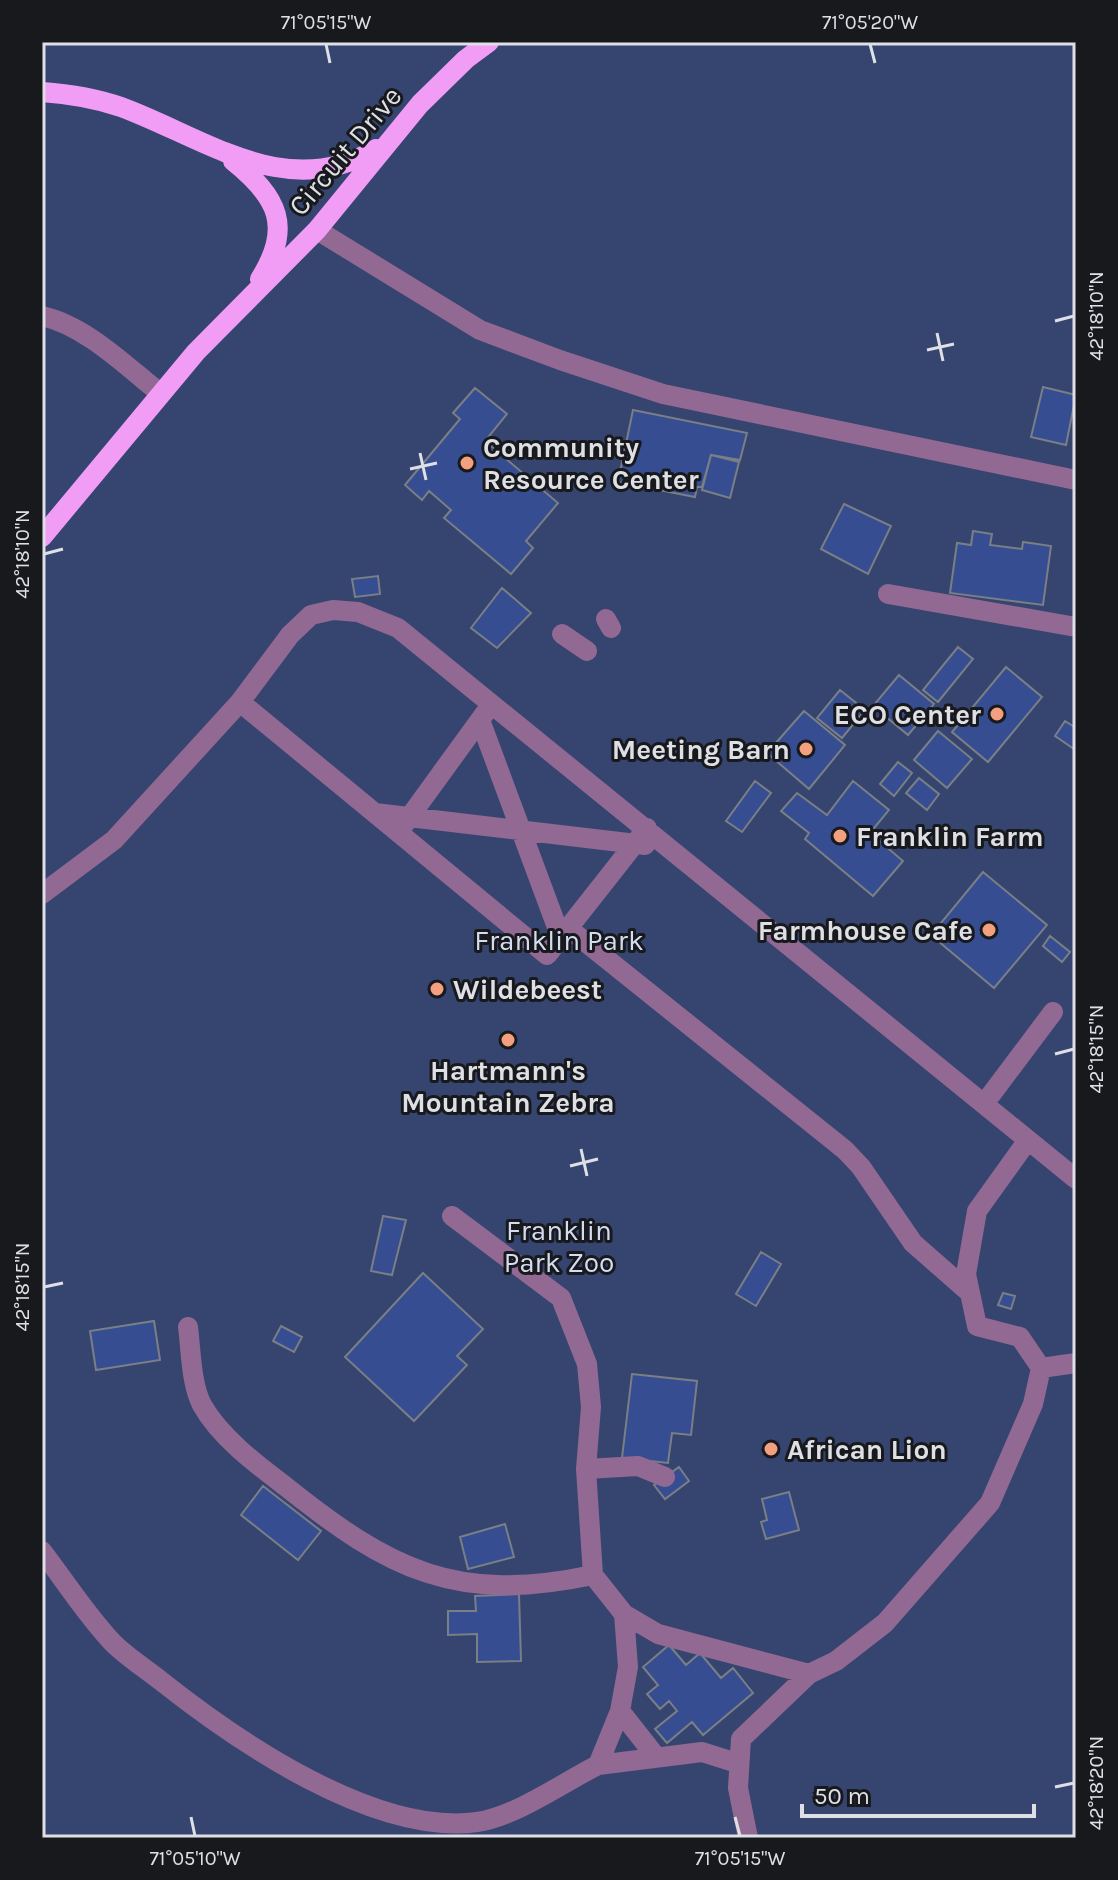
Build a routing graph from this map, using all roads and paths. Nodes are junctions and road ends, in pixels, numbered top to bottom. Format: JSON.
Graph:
{"nodes":[{"id":1,"x":489,"y":42,"type":"edge"},
{"id":2,"x":42,"y":92,"type":"edge"},
{"id":3,"x":392,"y":137,"type":"junction"},
{"id":4,"x":213,"y":145,"type":"junction"},
{"id":5,"x":317,"y":230,"type":"junction"},
{"id":6,"x":246,"y":299,"type":"junction"},
{"id":7,"x":42,"y":316,"type":"edge"},
{"id":8,"x":160,"y":393,"type":"junction"},
{"id":9,"x":1076,"y":480,"type":"edge"},
{"id":10,"x":42,"y":537,"type":"edge"},
{"id":11,"x":888,"y":594,"type":"dead end"},
{"id":12,"x":1076,"y":627,"type":"edge"},
{"id":13,"x":562,"y":634,"type":"dead end"},
{"id":14,"x":587,"y":651,"type":"dead end"},
{"id":15,"x":240,"y":702,"type":"junction"},
{"id":16,"x":486,"y":712,"type":"junction"},
{"id":17,"x":404,"y":825,"type":"junction"},
{"id":18,"x":521,"y":830,"type":"junction"},
{"id":19,"x":641,"y":835,"type":"junction"},
{"id":20,"x":42,"y":894,"type":"edge"},
{"id":21,"x":564,"y":933,"type":"junction"},
{"id":22,"x":1053,"y":1012,"type":"dead end"},
{"id":23,"x":984,"y":1104,"type":"junction"},
{"id":24,"x":1028,"y":1140,"type":"junction"},
{"id":25,"x":1076,"y":1179,"type":"edge"},
{"id":26,"x":452,"y":1216,"type":"dead end"},
{"id":27,"x":970,"y":1293,"type":"junction"},
{"id":28,"x":188,"y":1327,"type":"dead end"},
{"id":29,"x":1076,"y":1363,"type":"edge"},
{"id":30,"x":1041,"y":1368,"type":"junction"},
{"id":31,"x":586,"y":1469,"type":"junction"},
{"id":32,"x":665,"y":1477,"type":"dead end"},
{"id":33,"x":42,"y":1551,"type":"edge"},
{"id":34,"x":593,"y":1575,"type":"junction"},
{"id":35,"x":624,"y":1614,"type":"junction"},
{"id":36,"x":809,"y":1674,"type":"junction"},
{"id":37,"x":620,"y":1711,"type":"junction"},
{"id":38,"x":657,"y":1758,"type":"junction"},
{"id":39,"x":737,"y":1763,"type":"junction"},
{"id":40,"x":598,"y":1765,"type":"junction"},
{"id":41,"x":748,"y":1838,"type":"edge"}],
"edges":[{"from":1,"to":3,"type":"main road","name":"Circuit Drive"},
{"from":2,"to":4,"type":"main road"},
{"from":3,"to":4,"type":"main road"},
{"from":3,"to":5,"type":"main road","name":"Circuit Drive"},
{"from":4,"to":6,"type":"main road"},
{"from":5,"to":6,"type":"main road","name":"Circuit Drive"},
{"from":5,"to":9,"type":"street"},
{"from":6,"to":8,"type":"main road"},
{"from":7,"to":8,"type":"street"},
{"from":8,"to":10,"type":"main road"},
{"from":11,"to":12,"type":"street"},
{"from":13,"to":14,"type":"street"},
{"from":15,"to":16,"type":"street"},
{"from":15,"to":17,"type":"street"},
{"from":15,"to":20,"type":"street"},
{"from":16,"to":17,"type":"street"},
{"from":16,"to":18,"type":"street"},
{"from":16,"to":19,"type":"street"},
{"from":17,"to":18,"type":"street"},
{"from":17,"to":21,"type":"street"},
{"from":18,"to":19,"type":"street"},
{"from":18,"to":21,"type":"street"},
{"from":19,"to":21,"type":"street"},
{"from":19,"to":23,"type":"street"},
{"from":21,"to":27,"type":"street"},
{"from":22,"to":23,"type":"street"},
{"from":23,"to":24,"type":"street"},
{"from":24,"to":25,"type":"street"},
{"from":24,"to":27,"type":"street"},
{"from":26,"to":31,"type":"street"},
{"from":27,"to":30,"type":"street"},
{"from":28,"to":34,"type":"street"},
{"from":29,"to":30,"type":"street"},
{"from":30,"to":36,"type":"street"},
{"from":31,"to":32,"type":"street"},
{"from":31,"to":34,"type":"street"},
{"from":33,"to":40,"type":"street"},
{"from":34,"to":35,"type":"street"},
{"from":35,"to":36,"type":"street"},
{"from":35,"to":37,"type":"street"},
{"from":36,"to":39,"type":"street"},
{"from":37,"to":38,"type":"street"},
{"from":37,"to":40,"type":"street"},
{"from":38,"to":39,"type":"street"},
{"from":38,"to":40,"type":"street"},
{"from":39,"to":41,"type":"street"}]}
